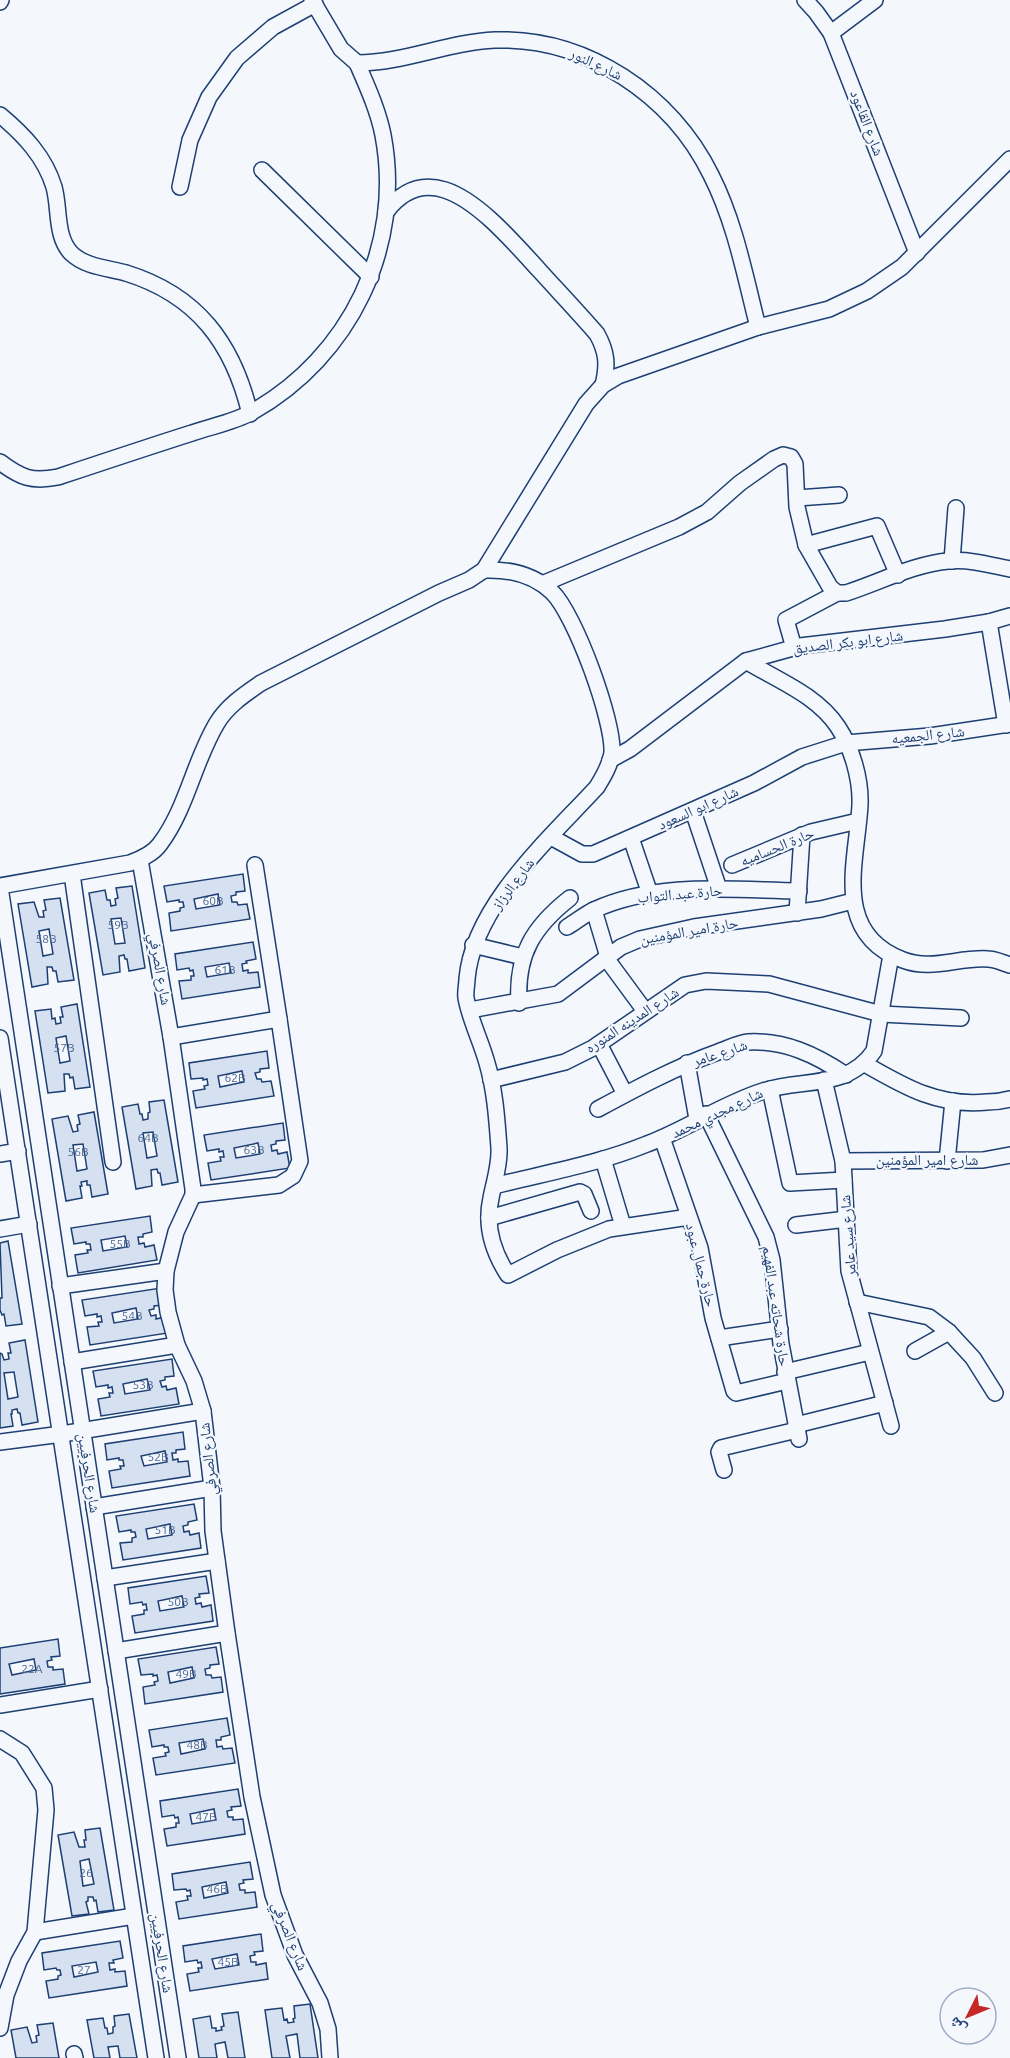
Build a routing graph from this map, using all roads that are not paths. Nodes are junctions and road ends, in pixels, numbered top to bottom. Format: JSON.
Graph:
{"nodes":[{"id":1,"x":805,"y":0,"type":"edge"},
{"id":2,"x":875,"y":0,"type":"edge"},
{"id":3,"x":314,"y":2,"type":"edge"},
{"id":4,"x":831,"y":33,"type":"junction"},
{"id":5,"x":357,"y":63,"type":"junction"},
{"id":6,"x":0,"y":115,"type":"edge"},
{"id":7,"x":1010,"y":159,"type":"edge"},
{"id":8,"x":262,"y":170,"type":"dead end"},
{"id":9,"x":180,"y":187,"type":"dead end"},
{"id":10,"x":386,"y":212,"type":"junction"},
{"id":11,"x":917,"y":253,"type":"junction"},
{"id":12,"x":371,"y":277,"type":"junction"},
{"id":13,"x":758,"y":327,"type":"junction"},
{"id":14,"x":603,"y":385,"type":"junction"},
{"id":15,"x":250,"y":414,"type":"junction"},
{"id":16,"x":0,"y":462,"type":"edge"},
{"id":17,"x":839,"y":495,"type":"dead end"},
{"id":18,"x":797,"y":498,"type":"junction"},
{"id":19,"x":956,"y":508,"type":"dead end"},
{"id":20,"x":806,"y":545,"type":"junction"},
{"id":21,"x":951,"y":561,"type":"junction"},
{"id":22,"x":1010,"y":569,"type":"edge"},
{"id":23,"x":484,"y":570,"type":"junction"},
{"id":24,"x":898,"y":575,"type":"junction"},
{"id":25,"x":542,"y":584,"type":"junction"},
{"id":26,"x":837,"y":593,"type":"junction"},
{"id":27,"x":1010,"y":616,"type":"edge"},
{"id":28,"x":988,"y":622,"type":"junction"},
{"id":29,"x":794,"y":648,"type":"junction"},
{"id":30,"x":746,"y":660,"type":"junction"},
{"id":31,"x":1008,"y":725,"type":"edge"},
{"id":32,"x":846,"y":743,"type":"junction"},
{"id":33,"x":610,"y":760,"type":"junction"},
{"id":34,"x":693,"y":811,"type":"junction"},
{"id":35,"x":858,"y":821,"type":"junction"},
{"id":36,"x":802,"y":835,"type":"junction"},
{"id":37,"x":551,"y":837,"type":"junction"},
{"id":38,"x":631,"y":838,"type":"junction"},
{"id":39,"x":140,"y":860,"type":"junction"},
{"id":40,"x":255,"y":865,"type":"dead end"},
{"id":41,"x":732,"y":865,"type":"dead end"},
{"id":42,"x":72,"y":874,"type":"junction"},
{"id":43,"x":0,"y":887,"type":"edge"},
{"id":44,"x":719,"y":889,"type":"junction"},
{"id":45,"x":799,"y":891,"type":"junction"},
{"id":46,"x":650,"y":894,"type":"junction"},
{"id":47,"x":570,"y":898,"type":"dead end"},
{"id":48,"x":853,"y":901,"type":"junction"},
{"id":49,"x":594,"y":910,"type":"junction"},
{"id":50,"x":798,"y":913,"type":"junction"},
{"id":51,"x":567,"y":927,"type":"dead end"},
{"id":52,"x":473,"y":945,"type":"junction"},
{"id":53,"x":891,"y":955,"type":"junction"},
{"id":54,"x":523,"y":957,"type":"junction"},
{"id":55,"x":607,"y":957,"type":"junction"},
{"id":56,"x":1010,"y":965,"type":"edge"},
{"id":57,"x":519,"y":1003,"type":"junction"},
{"id":58,"x":470,"y":1010,"type":"junction"},
{"id":59,"x":645,"y":1011,"type":"junction"},
{"id":60,"x":881,"y":1014,"type":"junction"},
{"id":61,"x":961,"y":1018,"type":"dead end"},
{"id":62,"x":279,"y":1019,"type":"junction"},
{"id":63,"x":171,"y":1037,"type":"junction"},
{"id":64,"x":0,"y":1038,"type":"edge"},
{"id":65,"x":599,"y":1044,"type":"junction"},
{"id":66,"x":687,"y":1063,"type":"junction"},
{"id":67,"x":865,"y":1064,"type":"junction"},
{"id":68,"x":846,"y":1075,"type":"junction"},
{"id":69,"x":3,"y":1080,"type":"edge"},
{"id":70,"x":491,"y":1080,"type":"junction"},
{"id":71,"x":824,"y":1080,"type":"junction"},
{"id":72,"x":770,"y":1089,"type":"junction"},
{"id":73,"x":625,"y":1094,"type":"junction"},
{"id":74,"x":1010,"y":1099,"type":"edge"},
{"id":75,"x":953,"y":1101,"type":"junction"},
{"id":76,"x":598,"y":1109,"type":"dead end"},
{"id":77,"x":701,"y":1117,"type":"junction"},
{"id":78,"x":662,"y":1138,"type":"junction"},
{"id":79,"x":18,"y":1151,"type":"junction"},
{"id":80,"x":0,"y":1154,"type":"edge"},
{"id":81,"x":1010,"y":1155,"type":"edge"},
{"id":82,"x":603,"y":1159,"type":"junction"},
{"id":83,"x":843,"y":1161,"type":"junction"},
{"id":84,"x":947,"y":1161,"type":"junction"},
{"id":85,"x":113,"y":1162,"type":"dead end"},
{"id":86,"x":844,"y":1180,"type":"junction"},
{"id":87,"x":494,"y":1186,"type":"junction"},
{"id":88,"x":193,"y":1195,"type":"junction"},
{"id":89,"x":591,"y":1211,"type":"dead end"},
{"id":90,"x":689,"y":1217,"type":"junction"},
{"id":91,"x":489,"y":1218,"type":"junction"},
{"id":92,"x":847,"y":1219,"type":"junction"},
{"id":93,"x":29,"y":1224,"type":"junction"},
{"id":94,"x":796,"y":1225,"type":"dead end"},
{"id":95,"x":623,"y":1226,"type":"junction"},
{"id":96,"x":0,"y":1229,"type":"edge"},
{"id":97,"x":166,"y":1271,"type":"junction"},
{"id":98,"x":60,"y":1286,"type":"junction"},
{"id":99,"x":857,"y":1302,"type":"junction"},
{"id":100,"x":780,"y":1329,"type":"junction"},
{"id":101,"x":949,"y":1332,"type":"junction"},
{"id":102,"x":719,"y":1338,"type":"junction"},
{"id":103,"x":177,"y":1345,"type":"junction"},
{"id":104,"x":915,"y":1351,"type":"dead end"},
{"id":105,"x":870,"y":1352,"type":"junction"},
{"id":106,"x":72,"y":1362,"type":"junction"},
{"id":107,"x":786,"y":1376,"type":"junction"},
{"id":108,"x":995,"y":1393,"type":"dead end"},
{"id":109,"x":885,"y":1403,"type":"junction"},
{"id":110,"x":202,"y":1411,"type":"junction"},
{"id":111,"x":891,"y":1426,"type":"dead end"},
{"id":112,"x":82,"y":1431,"type":"junction"},
{"id":113,"x":797,"y":1431,"type":"junction"},
{"id":114,"x":62,"y":1434,"type":"junction"},
{"id":115,"x":0,"y":1442,"type":"edge"},
{"id":116,"x":724,"y":1470,"type":"dead end"},
{"id":117,"x":212,"y":1488,"type":"junction"},
{"id":118,"x":94,"y":1507,"type":"junction"},
{"id":119,"x":217,"y":1561,"type":"junction"},
{"id":120,"x":105,"y":1578,"type":"junction"},
{"id":121,"x":227,"y":1634,"type":"junction"},
{"id":122,"x":116,"y":1651,"type":"junction"},
{"id":123,"x":100,"y":1689,"type":"junction"},
{"id":124,"x":0,"y":1705,"type":"edge"},
{"id":125,"x":127,"y":1722,"type":"junction"},
{"id":126,"x":106,"y":1726,"type":"junction"},
{"id":127,"x":0,"y":1739,"type":"edge"},
{"id":128,"x":148,"y":1862,"type":"junction"},
{"id":129,"x":127,"y":1864,"type":"junction"},
{"id":130,"x":134,"y":1916,"type":"junction"},
{"id":131,"x":35,"y":1932,"type":"junction"},
{"id":132,"x":0,"y":2028,"type":"edge"},
{"id":133,"x":156,"y":2058,"type":"edge"},
{"id":134,"x":178,"y":2058,"type":"edge"},
{"id":135,"x":330,"y":2058,"type":"edge"}],
"edges":[{"from":1,"to":4,"type":"street","name":"شارع القاعود"},
{"from":2,"to":4,"type":"street"},
{"from":3,"to":5,"type":"street"},
{"from":3,"to":9,"type":"street"},
{"from":4,"to":11,"type":"street","name":"شارع القاعود"},
{"from":5,"to":10,"type":"street"},
{"from":5,"to":13,"type":"street","name":"شارع النور"},
{"from":6,"to":15,"type":"street"},
{"from":7,"to":11,"type":"street"},
{"from":8,"to":12,"type":"street"},
{"from":10,"to":12,"type":"street"},
{"from":10,"to":14,"type":"street"},
{"from":11,"to":13,"type":"street"},
{"from":12,"to":15,"type":"street"},
{"from":13,"to":14,"type":"street"},
{"from":14,"to":23,"type":"street"},
{"from":15,"to":16,"type":"street"},
{"from":17,"to":18,"type":"street"},
{"from":18,"to":20,"type":"street"},
{"from":18,"to":25,"type":"street"},
{"from":19,"to":21,"type":"street"},
{"from":20,"to":24,"type":"street"},
{"from":20,"to":26,"type":"street"},
{"from":21,"to":22,"type":"street"},
{"from":21,"to":24,"type":"street"},
{"from":23,"to":25,"type":"street","name":"شارع الرزاز"},
{"from":23,"to":39,"type":"street"},
{"from":24,"to":26,"type":"street"},
{"from":25,"to":33,"type":"street","name":"شارع الرزاز"},
{"from":26,"to":29,"type":"street"},
{"from":27,"to":28,"type":"street","name":"شارع ابو بكر الصديق"},
{"from":28,"to":29,"type":"street","name":"شارع ابو بكر الصديق"},
{"from":28,"to":31,"type":"street"},
{"from":29,"to":30,"type":"street","name":"شارع ابو بكر الصديق"},
{"from":30,"to":32,"type":"street"},
{"from":30,"to":33,"type":"street","name":"شارع ابو بكر الصديق"},
{"from":31,"to":32,"type":"street","name":"شارع الجمعيه"},
{"from":32,"to":34,"type":"street","name":"شارع ابو السعود"},
{"from":32,"to":35,"type":"street"},
{"from":33,"to":37,"type":"street","name":"شارع الرزاز"},
{"from":34,"to":38,"type":"street","name":"شارع ابو السعود"},
{"from":34,"to":44,"type":"street"},
{"from":35,"to":36,"type":"street","name":"حارة الحساميه"},
{"from":35,"to":48,"type":"street"},
{"from":36,"to":41,"type":"street","name":"حارة الحساميه"},
{"from":36,"to":45,"type":"street"},
{"from":37,"to":38,"type":"street","name":"شارع ابو السعود"},
{"from":37,"to":52,"type":"street","name":"شارع الرزاز"},
{"from":38,"to":46,"type":"street"},
{"from":39,"to":42,"type":"street"},
{"from":39,"to":63,"type":"street","name":"شارع الصرفي"},
{"from":40,"to":62,"type":"street"},
{"from":42,"to":43,"type":"street"},
{"from":42,"to":85,"type":"street"},
{"from":43,"to":98,"type":"street","name":"شارع الحرفيين"},
{"from":44,"to":45,"type":"street","name":"حارة عبد التواب"},
{"from":44,"to":46,"type":"street","name":"حارة عبد التواب"},
{"from":45,"to":50,"type":"street"},
{"from":46,"to":49,"type":"street","name":"حارة عبد التواب"},
{"from":47,"to":54,"type":"street"},
{"from":48,"to":50,"type":"street","name":"حارة امير المؤمنين"},
{"from":48,"to":53,"type":"street"},
{"from":49,"to":51,"type":"street","name":"حارة عبد التواب"},
{"from":49,"to":55,"type":"street"},
{"from":50,"to":55,"type":"street","name":"حارة امير المؤمنين"},
{"from":52,"to":54,"type":"street"},
{"from":52,"to":58,"type":"street","name":"شارع الرزاز"},
{"from":53,"to":56,"type":"street"},
{"from":53,"to":60,"type":"street"},
{"from":54,"to":57,"type":"street"},
{"from":55,"to":57,"type":"street","name":"حارة امير المؤمنين"},
{"from":55,"to":59,"type":"street"},
{"from":57,"to":58,"type":"street","name":"حارة امير المؤمنين"},
{"from":58,"to":70,"type":"street","name":"شارع الرزاز"},
{"from":59,"to":60,"type":"street","name":"شارع المدينه المنوره"},
{"from":59,"to":65,"type":"street","name":"شارع المدينه المنوره"},
{"from":60,"to":61,"type":"street","name":"شارع المدينه المنوره"},
{"from":60,"to":67,"type":"street"},
{"from":62,"to":63,"type":"street"},
{"from":62,"to":88,"type":"street"},
{"from":63,"to":88,"type":"street","name":"شارع الصرفي"},
{"from":64,"to":69,"type":"street","name":"شارع الحرفيين"},
{"from":65,"to":70,"type":"street","name":"شارع المدينه المنوره"},
{"from":65,"to":73,"type":"street"},
{"from":66,"to":68,"type":"street","name":"شارع عامر"},
{"from":66,"to":73,"type":"street","name":"شارع عامر"},
{"from":66,"to":77,"type":"street","name":"حارة شحاته عبد الفهيم"},
{"from":67,"to":68,"type":"street","name":"شارع مجدي محمد"},
{"from":67,"to":75,"type":"street"},
{"from":68,"to":71,"type":"street","name":"شارع مجدي محمد"},
{"from":69,"to":79,"type":"street","name":"شارع الحرفيين"},
{"from":70,"to":87,"type":"street","name":"شارع الرزاز"},
{"from":71,"to":72,"type":"street","name":"شارع مجدي محمد"},
{"from":71,"to":83,"type":"street","name":"شارع سيد عامر"},
{"from":72,"to":77,"type":"street","name":"شارع مجدي محمد"},
{"from":72,"to":86,"type":"street"},
{"from":73,"to":76,"type":"street","name":"شارع عامر"},
{"from":74,"to":75,"type":"street"},
{"from":75,"to":84,"type":"street"},
{"from":77,"to":78,"type":"street","name":"شارع مجدي محمد"},
{"from":77,"to":100,"type":"street","name":"حارة شحاته عبد الفهيم"},
{"from":78,"to":82,"type":"street","name":"شارع مجدي محمد"},
{"from":78,"to":90,"type":"street","name":"حارة جمال عبود"},
{"from":79,"to":80,"type":"street"},
{"from":79,"to":93,"type":"street","name":"شارع الحرفيين"},
{"from":81,"to":84,"type":"street","name":"شارع امير المؤمنين"},
{"from":82,"to":87,"type":"street","name":"شارع مجدي محمد"},
{"from":82,"to":95,"type":"street"},
{"from":83,"to":84,"type":"street","name":"شارع امير المؤمنين"},
{"from":83,"to":86,"type":"street","name":"شارع سيد عامر"},
{"from":86,"to":92,"type":"street","name":"شارع سيد عامر"},
{"from":87,"to":91,"type":"street","name":"شارع الرزاز"},
{"from":88,"to":97,"type":"street","name":"شارع الصرفي"},
{"from":89,"to":91,"type":"street"},
{"from":90,"to":95,"type":"street"},
{"from":90,"to":102,"type":"street","name":"حارة جمال عبود"},
{"from":91,"to":95,"type":"street","name":"شارع الرزاز"},
{"from":92,"to":94,"type":"street"},
{"from":92,"to":99,"type":"street","name":"شارع سيد عامر"},
{"from":93,"to":96,"type":"street"},
{"from":93,"to":114,"type":"street","name":"شارع الحرفيين"},
{"from":97,"to":98,"type":"street"},
{"from":97,"to":103,"type":"street","name":"شارع الصرفي"},
{"from":98,"to":106,"type":"street","name":"شارع الحرفيين"},
{"from":99,"to":101,"type":"street"},
{"from":99,"to":105,"type":"street","name":"شارع سيد عامر"},
{"from":100,"to":102,"type":"street"},
{"from":100,"to":107,"type":"street","name":"حارة شحاته عبد الفهيم"},
{"from":101,"to":104,"type":"street"},
{"from":101,"to":108,"type":"street"},
{"from":102,"to":107,"type":"street","name":"حارة جمال عبود"},
{"from":103,"to":106,"type":"street"},
{"from":103,"to":110,"type":"street","name":"شارع الصرفي"},
{"from":105,"to":107,"type":"street"},
{"from":105,"to":109,"type":"street","name":"شارع سيد عامر"},
{"from":106,"to":112,"type":"street","name":"شارع الحرفيين"},
{"from":107,"to":113,"type":"street","name":"حارة شحاته عبد الفهيم"},
{"from":109,"to":111,"type":"street","name":"شارع سيد عامر"},
{"from":109,"to":113,"type":"street"},
{"from":110,"to":112,"type":"street"},
{"from":110,"to":117,"type":"street","name":"شارع الصرفي"},
{"from":112,"to":114,"type":"street"},
{"from":112,"to":118,"type":"street","name":"شارع الحرفيين"},
{"from":113,"to":116,"type":"street"},
{"from":114,"to":115,"type":"street"},
{"from":114,"to":123,"type":"street","name":"شارع الحرفيين"},
{"from":117,"to":118,"type":"street"},
{"from":117,"to":119,"type":"street","name":"شارع الصرفي"},
{"from":118,"to":120,"type":"street","name":"شارع الحرفيين"},
{"from":119,"to":120,"type":"street"},
{"from":119,"to":121,"type":"street","name":"شارع الصرفي"},
{"from":120,"to":122,"type":"street","name":"شارع الحرفيين"},
{"from":121,"to":122,"type":"street"},
{"from":121,"to":135,"type":"street","name":"شارع الصرفي"},
{"from":122,"to":125,"type":"street","name":"شارع الحرفيين"},
{"from":123,"to":124,"type":"street"},
{"from":123,"to":126,"type":"street","name":"شارع الحرفيين"},
{"from":125,"to":126,"type":"street"},
{"from":125,"to":128,"type":"street","name":"شارع الحرفيين"},
{"from":126,"to":129,"type":"street","name":"شارع الحرفيين"},
{"from":127,"to":131,"type":"street"},
{"from":128,"to":129,"type":"street"},
{"from":128,"to":134,"type":"street","name":"شارع الحرفيين"},
{"from":129,"to":130,"type":"street","name":"شارع الحرفيين"},
{"from":130,"to":131,"type":"street"},
{"from":130,"to":133,"type":"street","name":"شارع الحرفيين"},
{"from":131,"to":132,"type":"street"}]}
